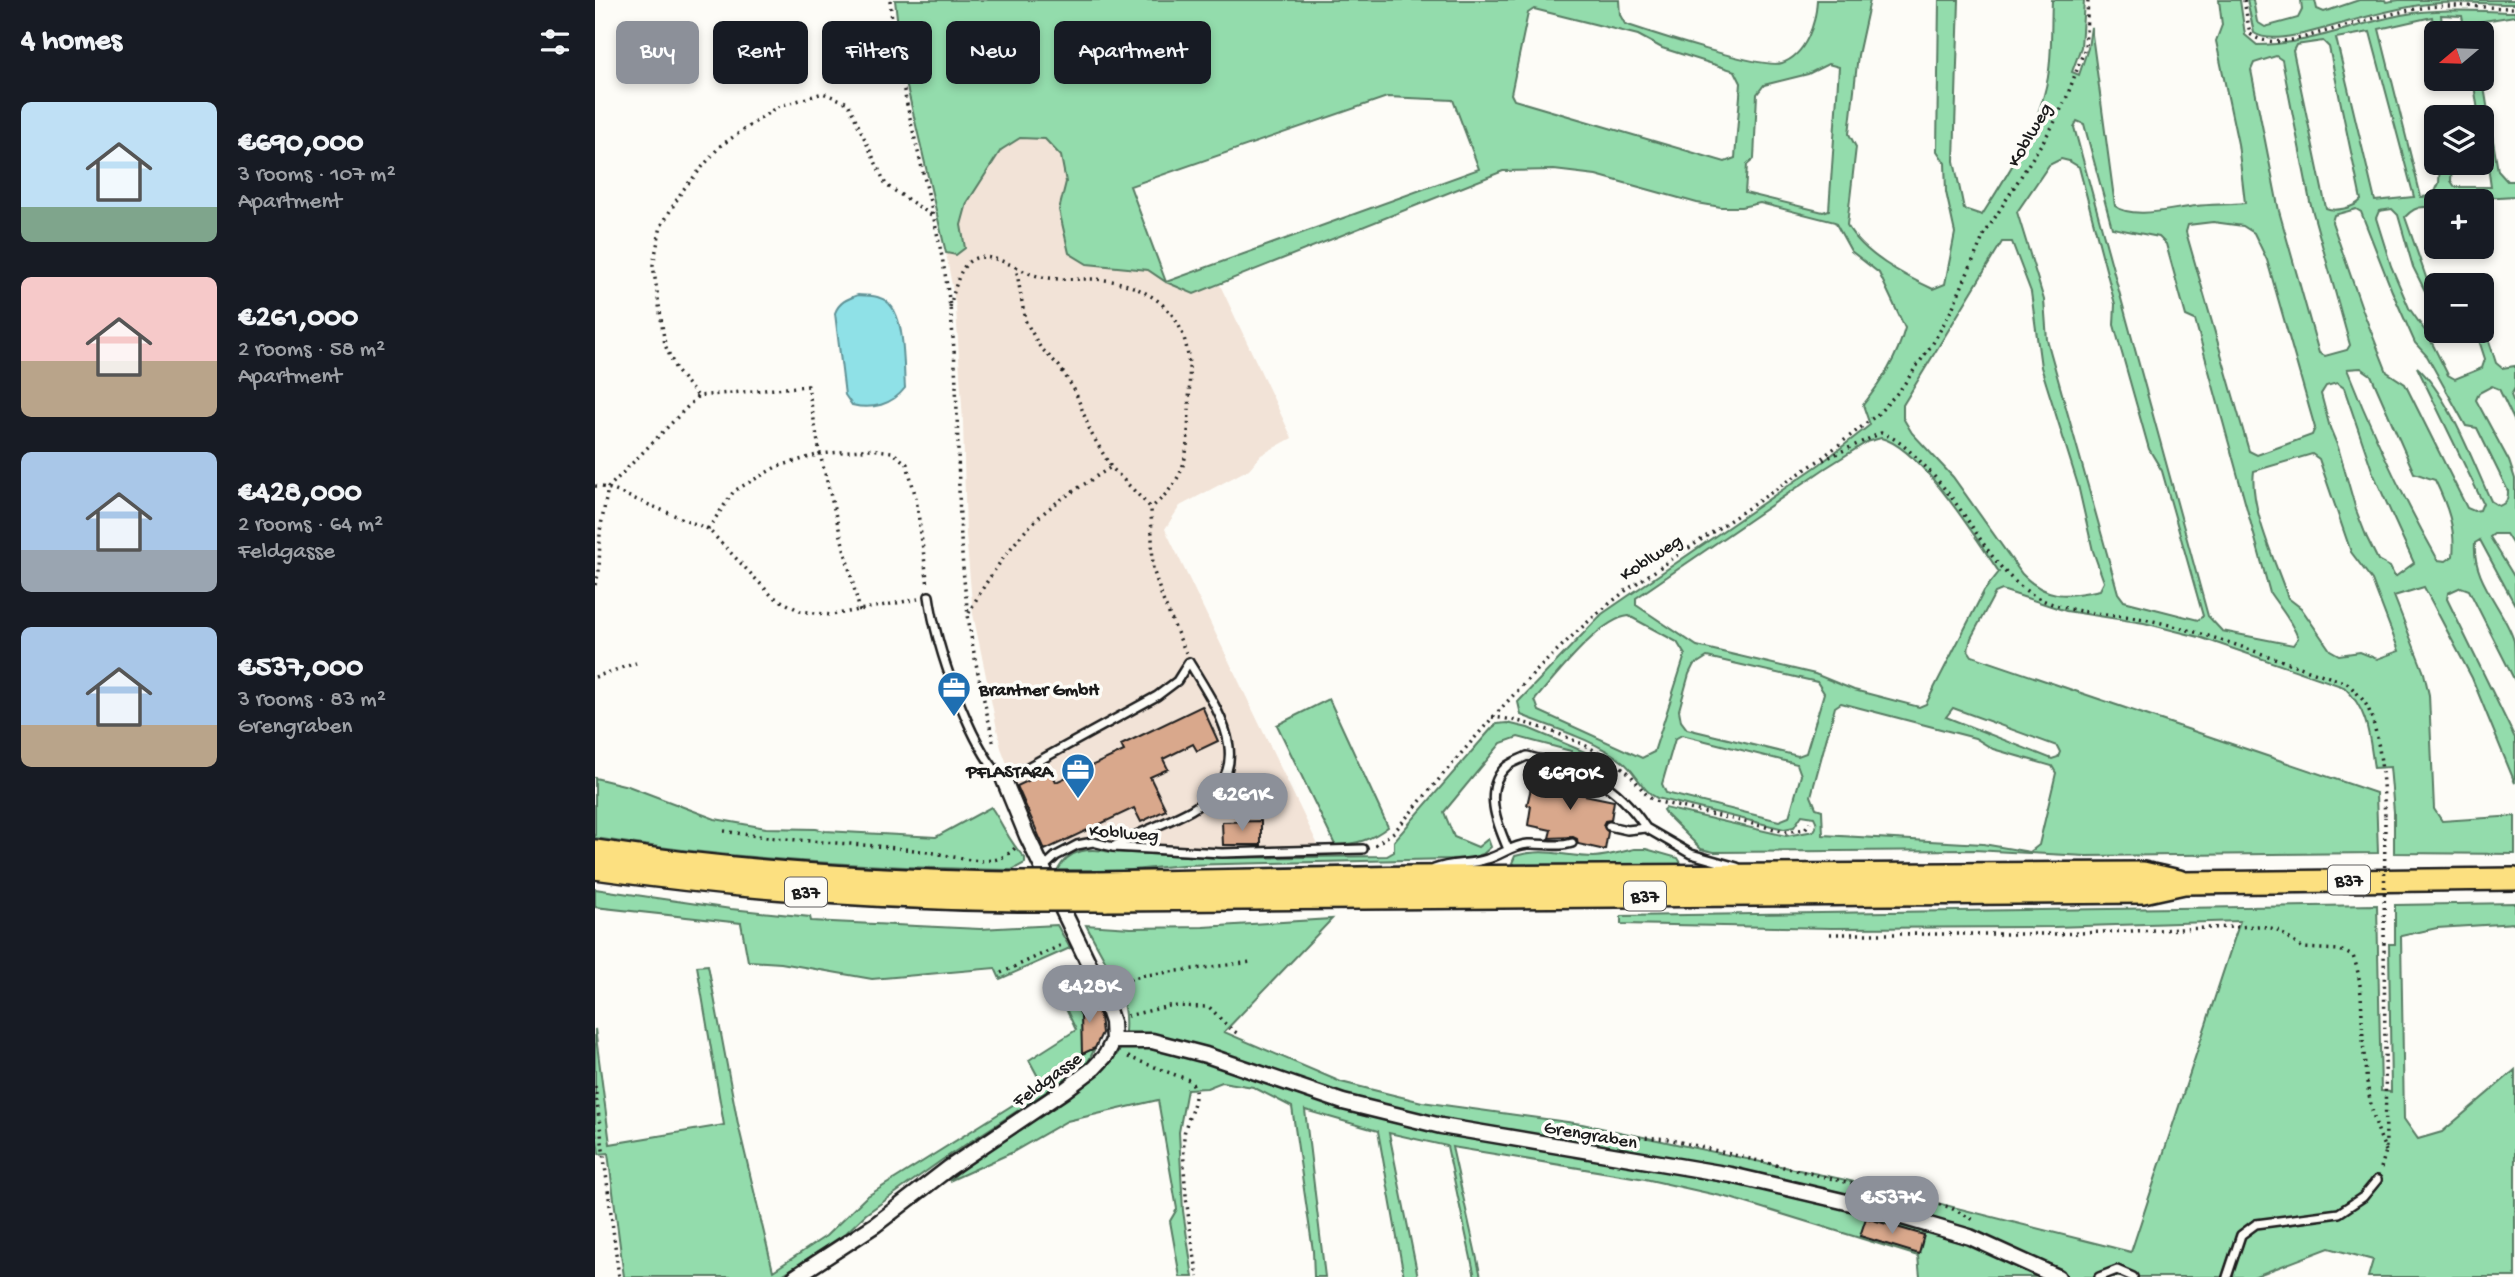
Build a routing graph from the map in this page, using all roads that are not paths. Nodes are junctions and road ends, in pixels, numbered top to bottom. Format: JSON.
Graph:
{"nodes":[{"id":1,"x":929,"y":596,"type":"road end"},
{"id":2,"x":1590,"y":775,"type":"junction"},
{"id":3,"x":1004,"y":780,"type":"junction"},
{"id":4,"x":1583,"y":789,"type":"dead end"},
{"id":5,"x":1609,"y":826,"type":"dead end"},
{"id":6,"x":1646,"y":828,"type":"junction"},
{"id":7,"x":1572,"y":843,"type":"dead end"},
{"id":8,"x":1112,"y":847,"type":"junction"},
{"id":9,"x":1363,"y":849,"type":"road end"},
{"id":10,"x":1508,"y":849,"type":"junction"},
{"id":11,"x":595,"y":851,"type":"edge"},
{"id":12,"x":595,"y":868,"type":"edge"},
{"id":13,"x":1043,"y":868,"type":"junction"},
{"id":14,"x":1772,"y":875,"type":"junction"},
{"id":15,"x":1414,"y":877,"type":"junction"},
{"id":16,"x":2515,"y":879,"type":"edge"},
{"id":17,"x":2184,"y":883,"type":"junction"},
{"id":18,"x":1015,"y":891,"type":"junction"},
{"id":19,"x":1101,"y":891,"type":"junction"},
{"id":20,"x":1113,"y":1041,"type":"junction"},
{"id":21,"x":2377,"y":1181,"type":"road end"},
{"id":22,"x":795,"y":1277,"type":"edge"},
{"id":23,"x":2058,"y":1277,"type":"edge"},
{"id":24,"x":2099,"y":1277,"type":"edge"},
{"id":25,"x":2133,"y":1277,"type":"edge"},
{"id":26,"x":2227,"y":1277,"type":"edge"}],
"edges":[{"from":1,"to":3,"type":"lane"},
{"from":2,"to":4,"type":"lane"},
{"from":2,"to":6,"type":"lane"},
{"from":2,"to":10,"type":"lane"},
{"from":3,"to":8,"type":"lane"},
{"from":3,"to":13,"type":"street","name":"Feldgasse"},
{"from":5,"to":6,"type":"lane"},
{"from":6,"to":14,"type":"lane"},
{"from":7,"to":10,"type":"lane"},
{"from":8,"to":9,"type":"lane","name":"Koblweg"},
{"from":8,"to":13,"type":"lane","name":"Koblweg"},
{"from":10,"to":15,"type":"lane"},
{"from":11,"to":18,"type":"main road","number":"B37"},
{"from":12,"to":18,"type":"main road","number":"B37"},
{"from":13,"to":20,"type":"street","name":"Feldgasse"},
{"from":14,"to":15,"type":"main road","number":"B37"},
{"from":14,"to":17,"type":"main road","number":"B37"},
{"from":15,"to":19,"type":"main road","number":"B37"},
{"from":16,"to":17,"type":"main road","number":"B37"},
{"from":17,"to":19,"type":"main road","number":"B37"},
{"from":18,"to":19,"type":"main road","number":"B37","bridge":true},
{"from":20,"to":22,"type":"street","name":"Feldgasse"},
{"from":20,"to":23,"type":"street","name":"Grengraben"},
{"from":21,"to":26,"type":"lane"},
{"from":24,"to":25,"type":"lane"}]}
